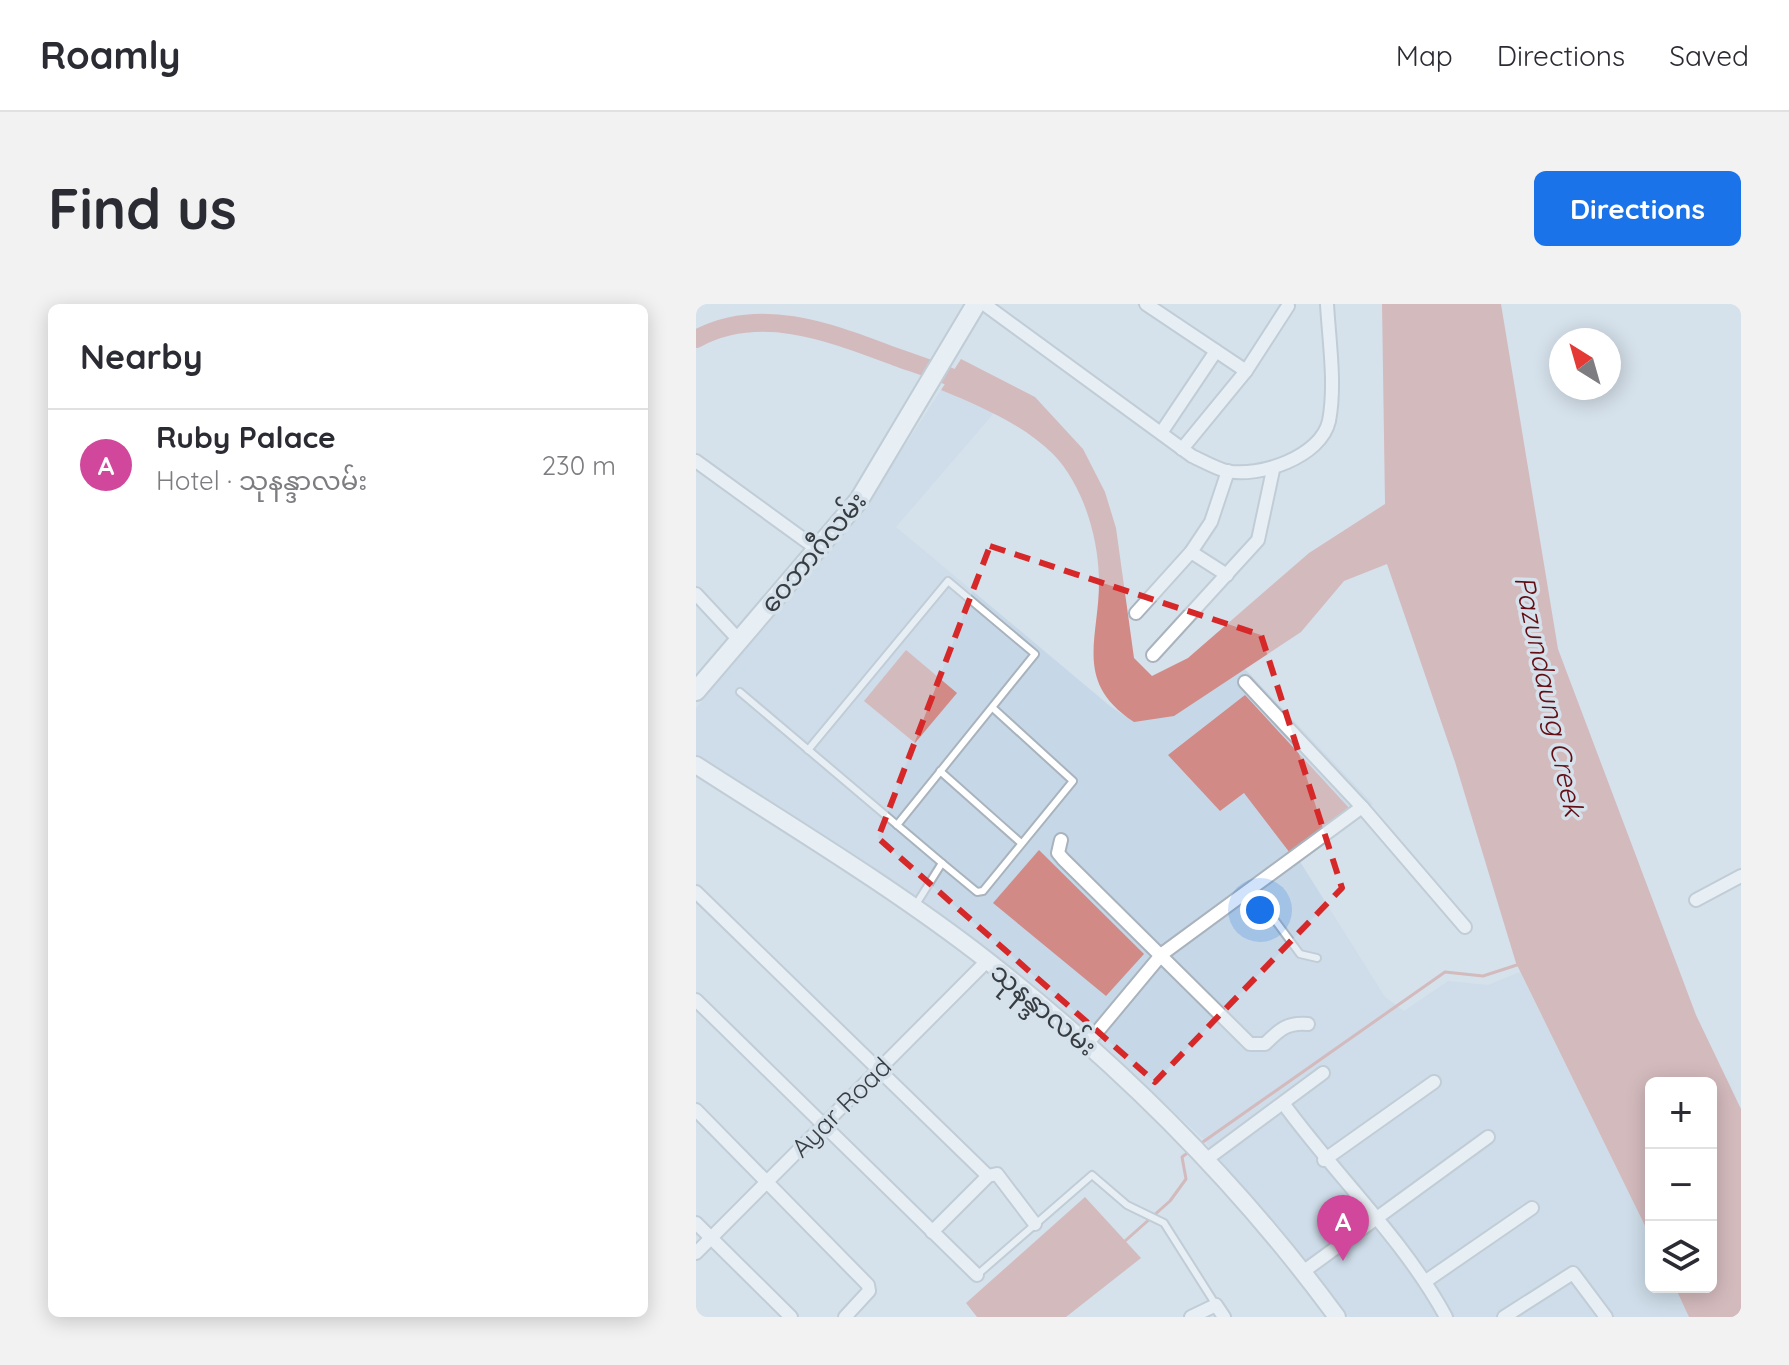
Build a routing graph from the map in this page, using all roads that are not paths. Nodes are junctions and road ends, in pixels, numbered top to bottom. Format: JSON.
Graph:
{"nodes":[{"id":1,"x":976,"y":304,"type":"edge"},
{"id":2,"x":984,"y":304,"type":"edge"},
{"id":3,"x":1146,"y":304,"type":"edge"},
{"id":4,"x":1327,"y":304,"type":"edge"},
{"id":5,"x":1288,"y":306,"type":"edge"},
{"id":6,"x":1216,"y":351,"type":"junction"},
{"id":7,"x":1246,"y":371,"type":"junction"},
{"id":8,"x":1161,"y":433,"type":"junction"},
{"id":9,"x":1182,"y":449,"type":"junction"},
{"id":10,"x":696,"y":461,"type":"edge"},
{"id":11,"x":1273,"y":470,"type":"junction"},
{"id":12,"x":1228,"y":471,"type":"junction"},
{"id":13,"x":817,"y":549,"type":"junction"},
{"id":14,"x":1191,"y":552,"type":"junction"},
{"id":15,"x":1227,"y":575,"type":"junction"},
{"id":16,"x":696,"y":594,"type":"edge"},
{"id":17,"x":1136,"y":613,"type":"dead end"},
{"id":18,"x":738,"y":639,"type":"junction"},
{"id":19,"x":1153,"y":655,"type":"dead end"},
{"id":20,"x":1245,"y":682,"type":"dead end"},
{"id":21,"x":696,"y":691,"type":"edge"},
{"id":22,"x":740,"y":692,"type":"dead end"},
{"id":23,"x":994,"y":709,"type":"junction"},
{"id":24,"x":808,"y":750,"type":"junction"},
{"id":25,"x":696,"y":765,"type":"edge"},
{"id":26,"x":940,"y":771,"type":"junction"},
{"id":27,"x":1362,"y":807,"type":"junction"},
{"id":28,"x":897,"y":825,"type":"junction"},
{"id":29,"x":1061,"y":840,"type":"dead end"},
{"id":30,"x":1021,"y":843,"type":"junction"},
{"id":31,"x":942,"y":863,"type":"junction"},
{"id":32,"x":1741,"y":876,"type":"edge"},
{"id":33,"x":1251,"y":888,"type":"junction"},
{"id":34,"x":696,"y":892,"type":"edge"},
{"id":35,"x":1696,"y":900,"type":"dead end"},
{"id":36,"x":913,"y":909,"type":"junction"},
{"id":37,"x":1465,"y":927,"type":"dead end"},
{"id":38,"x":1162,"y":954,"type":"junction"},
{"id":39,"x":1317,"y":958,"type":"dead end"},
{"id":40,"x":987,"y":961,"type":"junction"},
{"id":41,"x":696,"y":1000,"type":"edge"},
{"id":42,"x":1308,"y":1024,"type":"dead end"},
{"id":43,"x":1087,"y":1044,"type":"junction"},
{"id":44,"x":878,"y":1069,"type":"junction"},
{"id":45,"x":1323,"y":1073,"type":"dead end"},
{"id":46,"x":1434,"y":1082,"type":"dead end"},
{"id":47,"x":1283,"y":1103,"type":"junction"},
{"id":48,"x":696,"y":1110,"type":"edge"},
{"id":49,"x":822,"y":1125,"type":"junction"},
{"id":50,"x":1488,"y":1137,"type":"dead end"},
{"id":51,"x":1207,"y":1159,"type":"junction"},
{"id":52,"x":1324,"y":1160,"type":"junction"},
{"id":53,"x":988,"y":1176,"type":"junction"},
{"id":54,"x":767,"y":1182,"type":"junction"},
{"id":55,"x":1532,"y":1208,"type":"dead end"},
{"id":56,"x":1377,"y":1219,"type":"junction"},
{"id":57,"x":696,"y":1223,"type":"edge"},
{"id":58,"x":1035,"y":1224,"type":"junction"},
{"id":59,"x":932,"y":1232,"type":"junction"},
{"id":60,"x":711,"y":1238,"type":"junction"},
{"id":61,"x":696,"y":1253,"type":"edge"},
{"id":62,"x":1304,"y":1271,"type":"junction"},
{"id":63,"x":977,"y":1275,"type":"joint"},
{"id":64,"x":1426,"y":1281,"type":"junction"},
{"id":65,"x":1213,"y":1305,"type":"junction"},
{"id":66,"x":791,"y":1317,"type":"edge"},
{"id":67,"x":845,"y":1317,"type":"edge"},
{"id":68,"x":1191,"y":1317,"type":"edge"},
{"id":69,"x":1224,"y":1317,"type":"edge"},
{"id":70,"x":1337,"y":1317,"type":"edge"},
{"id":71,"x":1446,"y":1317,"type":"edge"},
{"id":72,"x":1504,"y":1317,"type":"edge"},
{"id":73,"x":1606,"y":1317,"type":"edge"}],
"edges":[{"from":1,"to":13,"type":"main road","name":"ဝေဘာဂီလမ်း"},
{"from":2,"to":8,"type":"street"},
{"from":3,"to":6,"type":"street"},
{"from":4,"to":11,"type":"street"},
{"from":5,"to":7,"type":"street"},
{"from":6,"to":7,"type":"street"},
{"from":6,"to":8,"type":"street"},
{"from":7,"to":9,"type":"street"},
{"from":8,"to":9,"type":"street"},
{"from":9,"to":12,"type":"street"},
{"from":10,"to":13,"type":"street"},
{"from":11,"to":12,"type":"street"},
{"from":11,"to":15,"type":"street"},
{"from":12,"to":14,"type":"street"},
{"from":13,"to":18,"type":"main road","name":"ဝေဘာဂီလမ်း"},
{"from":14,"to":15,"type":"street"},
{"from":14,"to":17,"type":"street"},
{"from":15,"to":19,"type":"street"},
{"from":16,"to":18,"type":"street"},
{"from":18,"to":21,"type":"main road","name":"ဝေဘာဂီလမ်း"},
{"from":20,"to":27,"type":"street"},
{"from":22,"to":24,"type":"lane"},
{"from":23,"to":24,"type":"lane"},
{"from":23,"to":26,"type":"lane"},
{"from":23,"to":30,"type":"lane"},
{"from":24,"to":28,"type":"lane"},
{"from":25,"to":36,"type":"main road","name":"သုနန္ဒာလမ်း"},
{"from":26,"to":28,"type":"lane"},
{"from":26,"to":30,"type":"lane"},
{"from":27,"to":33,"type":"street"},
{"from":27,"to":37,"type":"street"},
{"from":28,"to":31,"type":"lane"},
{"from":29,"to":38,"type":"street"},
{"from":30,"to":31,"type":"lane"},
{"from":31,"to":36,"type":"lane"},
{"from":32,"to":35,"type":"street"},
{"from":33,"to":38,"type":"street"},
{"from":33,"to":39,"type":"lane"},
{"from":34,"to":44,"type":"street"},
{"from":36,"to":40,"type":"main road","name":"သုနန္ဒာလမ်း"},
{"from":38,"to":42,"type":"street"},
{"from":38,"to":43,"type":"street"},
{"from":40,"to":43,"type":"main road","name":"သုနန္ဒာလမ်း"},
{"from":40,"to":44,"type":"street","name":"Ayar Road"},
{"from":41,"to":49,"type":"street"},
{"from":43,"to":51,"type":"main road","name":"သုနန္ဒာလမ်း"},
{"from":44,"to":49,"type":"street","name":"Ayar Road"},
{"from":44,"to":53,"type":"street"},
{"from":45,"to":47,"type":"street"},
{"from":46,"to":52,"type":"street"},
{"from":47,"to":51,"type":"street"},
{"from":47,"to":52,"type":"street"},
{"from":48,"to":54,"type":"street"},
{"from":49,"to":54,"type":"street","name":"Ayar Road"},
{"from":49,"to":59,"type":"street"},
{"from":50,"to":56,"type":"street"},
{"from":51,"to":62,"type":"main road","name":"သုနန္ဒာလမ်း"},
{"from":52,"to":56,"type":"street"},
{"from":53,"to":58,"type":"street"},
{"from":53,"to":59,"type":"street"},
{"from":54,"to":60,"type":"street","name":"Ayar Road"},
{"from":54,"to":67,"type":"street"},
{"from":55,"to":64,"type":"street"},
{"from":56,"to":62,"type":"street"},
{"from":56,"to":64,"type":"street"},
{"from":57,"to":60,"type":"street"},
{"from":58,"to":63,"type":"lane"},
{"from":58,"to":65,"type":"lane"},
{"from":59,"to":63,"type":"street"},
{"from":60,"to":61,"type":"street","name":"Ayar Road"},
{"from":60,"to":66,"type":"street"},
{"from":62,"to":70,"type":"main road","name":"သုနန္ဒာလမ်း"},
{"from":64,"to":71,"type":"street"},
{"from":65,"to":68,"type":"street"},
{"from":65,"to":69,"type":"street"},
{"from":72,"to":73,"type":"street"}]}
